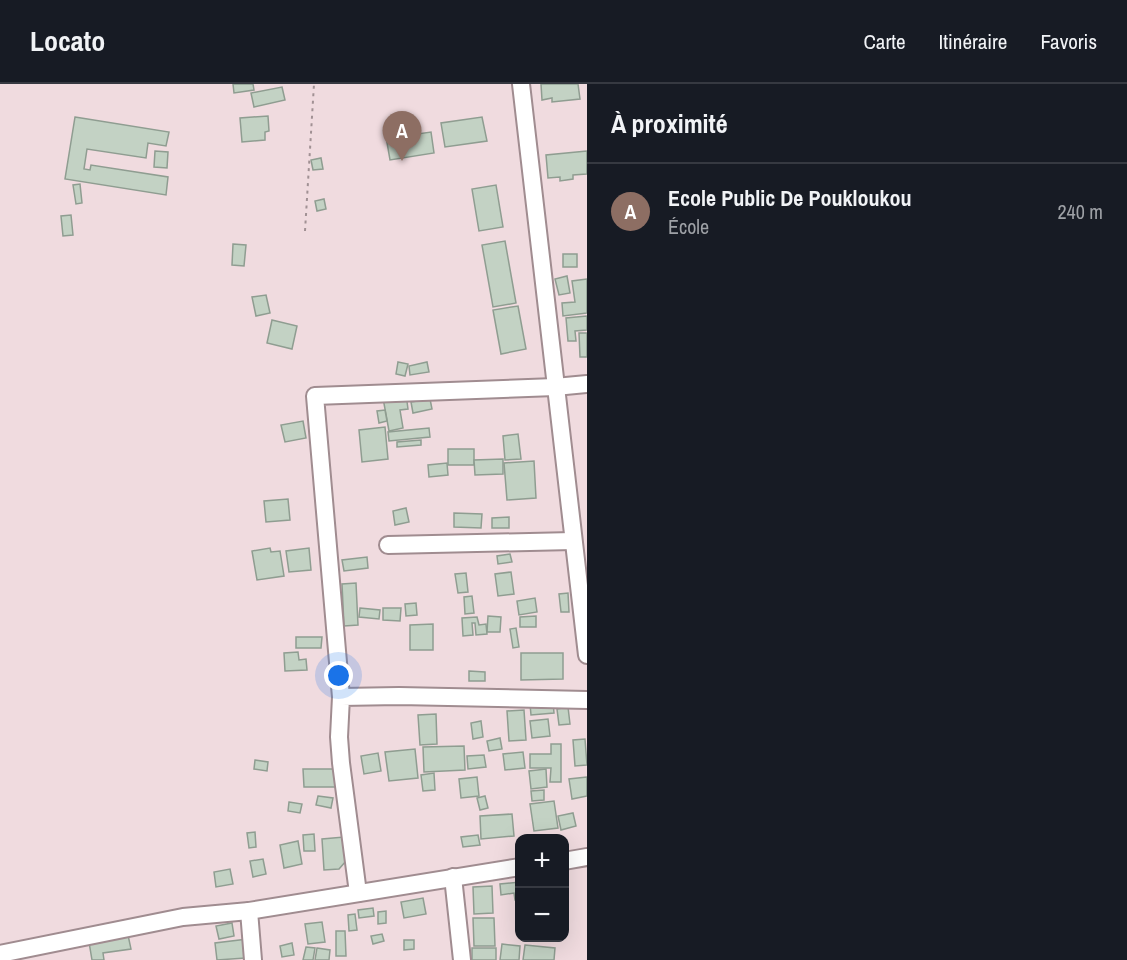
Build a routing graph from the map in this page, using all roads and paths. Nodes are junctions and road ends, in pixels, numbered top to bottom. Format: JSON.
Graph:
{"nodes":[{"id":1,"x":314,"y":84,"type":"edge"},
{"id":2,"x":520,"y":84,"type":"edge"},
{"id":3,"x":305,"y":231,"type":"dead end"},
{"id":4,"x":587,"y":384,"type":"edge"},
{"id":5,"x":555,"y":387,"type":"junction"},
{"id":6,"x":573,"y":542,"type":"junction"},
{"id":7,"x":388,"y":545,"type":"dead end"},
{"id":8,"x":582,"y":568,"type":"edge"},
{"id":9,"x":587,"y":655,"type":"edge"},
{"id":10,"x":341,"y":697,"type":"junction"},
{"id":11,"x":587,"y":700,"type":"edge"},
{"id":12,"x":587,"y":857,"type":"edge"},
{"id":13,"x":569,"y":860,"type":"edge"},
{"id":14,"x":515,"y":868,"type":"edge"},
{"id":15,"x":453,"y":877,"type":"junction"},
{"id":16,"x":358,"y":892,"type":"junction"},
{"id":17,"x":249,"y":911,"type":"junction"},
{"id":18,"x":0,"y":954,"type":"edge"},
{"id":19,"x":253,"y":960,"type":"edge"},
{"id":20,"x":462,"y":960,"type":"edge"}],
"edges":[{"from":1,"to":3,"type":"path"},
{"from":2,"to":5,"type":"street"},
{"from":4,"to":5,"type":"street"},
{"from":5,"to":6,"type":"street"},
{"from":5,"to":10,"type":"street"},
{"from":6,"to":7,"type":"street"},
{"from":6,"to":8,"type":"street"},
{"from":8,"to":9,"type":"street"},
{"from":10,"to":11,"type":"street"},
{"from":10,"to":16,"type":"street"},
{"from":12,"to":13,"type":"street"},
{"from":14,"to":15,"type":"street"},
{"from":15,"to":16,"type":"street"},
{"from":15,"to":20,"type":"street"},
{"from":16,"to":17,"type":"street"},
{"from":17,"to":18,"type":"street"},
{"from":17,"to":19,"type":"street"}]}
